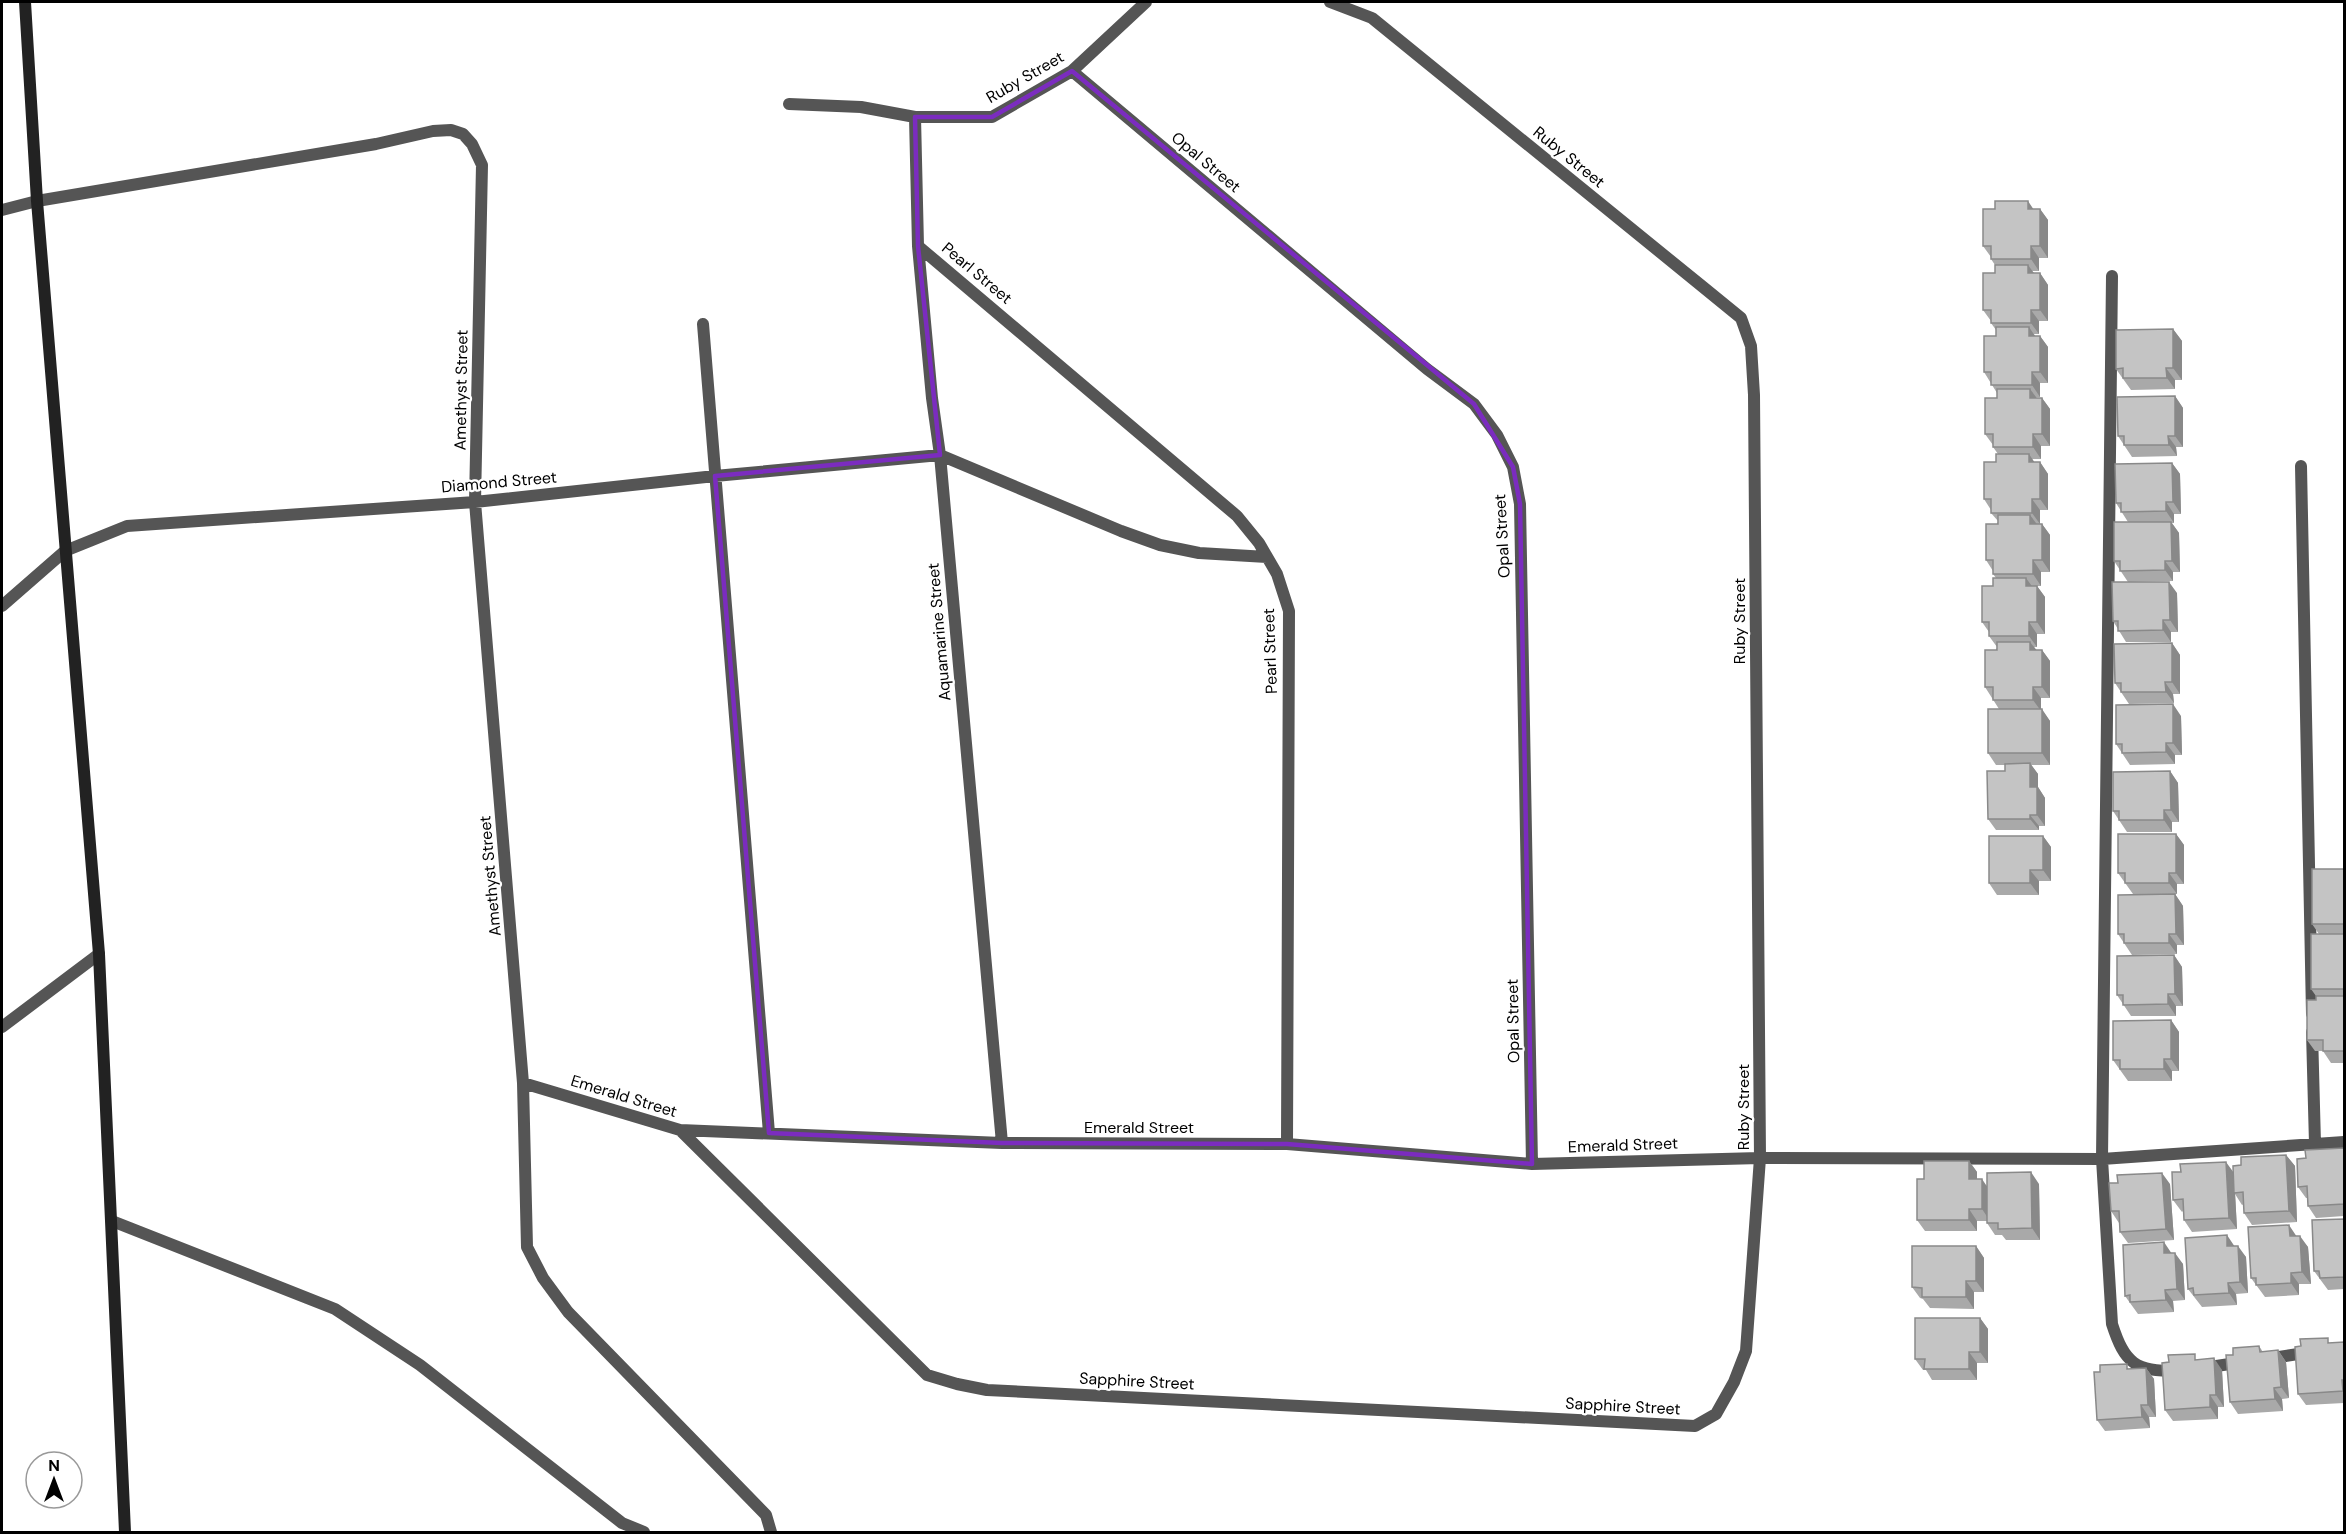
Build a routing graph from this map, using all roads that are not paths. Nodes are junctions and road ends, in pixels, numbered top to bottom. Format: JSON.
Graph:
{"nodes":[{"id":1,"x":26,"y":2,"type":"edge"},
{"id":2,"x":1146,"y":2,"type":"edge"},
{"id":3,"x":1330,"y":2,"type":"edge"},
{"id":4,"x":1072,"y":71,"type":"junction"},
{"id":5,"x":789,"y":104,"type":"dead end"},
{"id":6,"x":915,"y":117,"type":"junction"},
{"id":7,"x":37,"y":201,"type":"junction"},
{"id":8,"x":2,"y":210,"type":"edge"},
{"id":9,"x":918,"y":246,"type":"junction"},
{"id":10,"x":2112,"y":276,"type":"dead end"},
{"id":11,"x":703,"y":324,"type":"dead end"},
{"id":12,"x":940,"y":456,"type":"junction"},
{"id":13,"x":2301,"y":466,"type":"dead end"},
{"id":14,"x":715,"y":476,"type":"junction"},
{"id":15,"x":475,"y":502,"type":"junction"},
{"id":16,"x":65,"y":551,"type":"junction"},
{"id":17,"x":1267,"y":557,"type":"junction"},
{"id":18,"x":2,"y":606,"type":"edge"},
{"id":19,"x":99,"y":954,"type":"junction"},
{"id":20,"x":2,"y":1027,"type":"edge"},
{"id":21,"x":524,"y":1083,"type":"junction"},
{"id":22,"x":680,"y":1130,"type":"junction"},
{"id":23,"x":769,"y":1133,"type":"junction"},
{"id":24,"x":2344,"y":1142,"type":"edge"},
{"id":25,"x":1002,"y":1143,"type":"junction"},
{"id":26,"x":1287,"y":1144,"type":"junction"},
{"id":27,"x":2315,"y":1144,"type":"junction"},
{"id":28,"x":1760,"y":1158,"type":"junction"},
{"id":29,"x":2102,"y":1159,"type":"junction"},
{"id":30,"x":1532,"y":1164,"type":"junction"},
{"id":31,"x":112,"y":1221,"type":"junction"},
{"id":32,"x":2321,"y":1351,"type":"edge"},
{"id":33,"x":1695,"y":1426,"type":"joint"},
{"id":34,"x":125,"y":1533,"type":"edge"},
{"id":35,"x":644,"y":1533,"type":"edge"},
{"id":36,"x":771,"y":1533,"type":"edge"}],
"edges":[{"from":1,"to":7,"type":"main road"},
{"from":2,"to":4,"type":"street","name":"Ruby Street"},
{"from":3,"to":28,"type":"street","name":"Ruby Street"},
{"from":4,"to":6,"type":"street","name":"Ruby Street"},
{"from":4,"to":30,"type":"street","name":"Opal Street"},
{"from":5,"to":6,"type":"street","name":"Ruby Street"},
{"from":6,"to":9,"type":"street","name":"Aquamarine Street"},
{"from":7,"to":8,"type":"street"},
{"from":7,"to":15,"type":"street","name":"Amethyst Street"},
{"from":7,"to":16,"type":"main road"},
{"from":9,"to":12,"type":"street","name":"Aquamarine Street"},
{"from":9,"to":17,"type":"street","name":"Pearl Street"},
{"from":10,"to":29,"type":"street"},
{"from":11,"to":14,"type":"street"},
{"from":12,"to":14,"type":"street","name":"Diamond Street"},
{"from":12,"to":17,"type":"street"},
{"from":12,"to":25,"type":"street","name":"Aquamarine Street"},
{"from":13,"to":27,"type":"street"},
{"from":14,"to":15,"type":"street","name":"Diamond Street"},
{"from":14,"to":23,"type":"street"},
{"from":15,"to":16,"type":"street","name":"Diamond Street"},
{"from":15,"to":21,"type":"street","name":"Amethyst Street"},
{"from":16,"to":18,"type":"street","name":"Diamond Street"},
{"from":16,"to":19,"type":"main road"},
{"from":17,"to":26,"type":"street","name":"Pearl Street"},
{"from":19,"to":20,"type":"street"},
{"from":19,"to":31,"type":"main road"},
{"from":21,"to":22,"type":"street","name":"Emerald Street"},
{"from":21,"to":36,"type":"street","name":"Amethyst Street"},
{"from":22,"to":23,"type":"street","name":"Emerald Street"},
{"from":22,"to":33,"type":"street","name":"Sapphire Street"},
{"from":23,"to":25,"type":"street","name":"Emerald Street"},
{"from":24,"to":27,"type":"street","name":"Emerald Street"},
{"from":25,"to":26,"type":"street","name":"Emerald Street"},
{"from":26,"to":30,"type":"street","name":"Emerald Street"},
{"from":27,"to":29,"type":"street","name":"Emerald Street"},
{"from":28,"to":29,"type":"street","name":"Emerald Street"},
{"from":28,"to":30,"type":"street","name":"Emerald Street"},
{"from":28,"to":33,"type":"street","name":"Ruby Street"},
{"from":29,"to":32,"type":"street"},
{"from":31,"to":34,"type":"main road"},
{"from":31,"to":35,"type":"street"}]}
